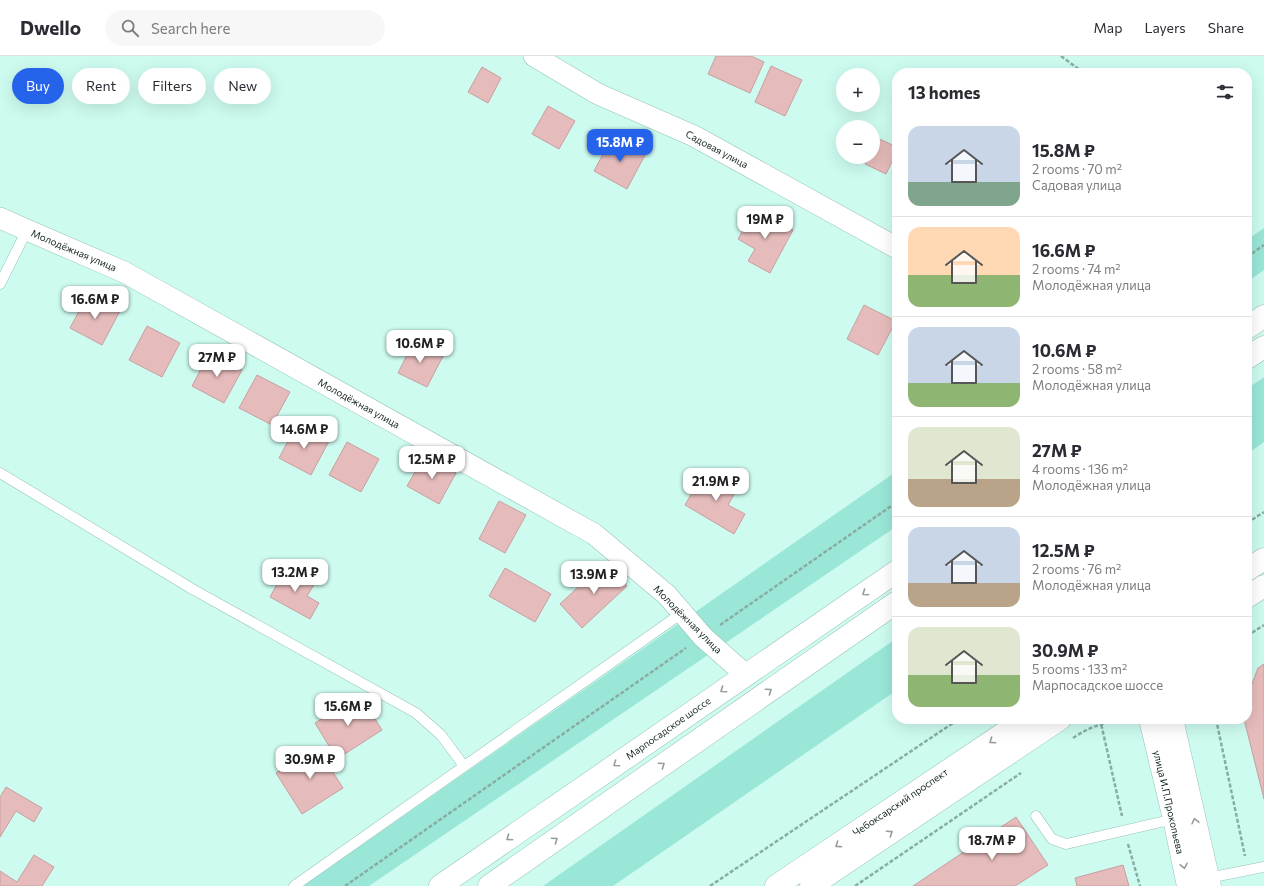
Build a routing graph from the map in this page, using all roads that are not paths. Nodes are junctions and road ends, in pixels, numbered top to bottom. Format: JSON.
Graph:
{"nodes":[{"id":1,"x":534,"y":56,"type":"edge"},
{"id":2,"x":0,"y":218,"type":"edge"},
{"id":3,"x":27,"y":230,"type":"junction"},
{"id":4,"x":892,"y":245,"type":"edge"},
{"id":5,"x":0,"y":284,"type":"edge"},
{"id":6,"x":1264,"y":316,"type":"edge"},
{"id":7,"x":1252,"y":324,"type":"edge"},
{"id":8,"x":1264,"y":346,"type":"edge"},
{"id":9,"x":1252,"y":354,"type":"edge"},
{"id":10,"x":0,"y":472,"type":"edge"},
{"id":11,"x":1264,"y":559,"type":"edge"},
{"id":12,"x":1252,"y":567,"type":"edge"},
{"id":13,"x":892,"y":573,"type":"edge"},
{"id":14,"x":1264,"y":586,"type":"edge"},
{"id":15,"x":1252,"y":594,"type":"edge"},
{"id":16,"x":892,"y":605,"type":"edge"},
{"id":17,"x":682,"y":613,"type":"junction"},
{"id":18,"x":746,"y":674,"type":"junction"},
{"id":19,"x":1018,"y":724,"type":"edge"},
{"id":20,"x":1053,"y":724,"type":"edge"},
{"id":21,"x":1151,"y":724,"type":"edge"},
{"id":22,"x":1173,"y":724,"type":"edge"},
{"id":23,"x":464,"y":766,"type":"junction"},
{"id":24,"x":1036,"y":816,"type":"dead end"},
{"id":25,"x":1174,"y":819,"type":"junction"},
{"id":26,"x":1264,"y":867,"type":"edge"},
{"id":27,"x":1209,"y":882,"type":"edge"},
{"id":28,"x":294,"y":886,"type":"edge"},
{"id":29,"x":440,"y":886,"type":"edge"},
{"id":30,"x":489,"y":886,"type":"edge"},
{"id":31,"x":776,"y":886,"type":"edge"},
{"id":32,"x":811,"y":886,"type":"edge"},
{"id":33,"x":1188,"y":886,"type":"edge"}],
"edges":[{"from":1,"to":4,"type":"street","name":"Садовая улица"},
{"from":2,"to":3,"type":"street","name":"Молодёжная улица"},
{"from":3,"to":5,"type":"lane"},
{"from":3,"to":17,"type":"street","name":"Молодёжная улица"},
{"from":6,"to":7,"type":"main road"},
{"from":8,"to":9,"type":"main road"},
{"from":10,"to":23,"type":"lane"},
{"from":11,"to":12,"type":"main road"},
{"from":13,"to":18,"type":"main road","name":"Марпосадское шоссе","one_way":true},
{"from":14,"to":15,"type":"main road"},
{"from":30,"to":16,"type":"main road","one_way":true},
{"from":17,"to":18,"type":"street","name":"Молодёжная улица"},
{"from":17,"to":23,"type":"lane"},
{"from":18,"to":29,"type":"main road","name":"Марпосадское шоссе","one_way":true},
{"from":19,"to":31,"type":"main road","name":"Чебоксарский проспект","one_way":true},
{"from":32,"to":20,"type":"main road","name":"Чебоксарский проспект","one_way":true},
{"from":21,"to":25,"type":"main road","name":"улица И.П.Прокопьева"},
{"from":27,"to":22,"type":"main road","one_way":true},
{"from":23,"to":28,"type":"lane"},
{"from":24,"to":25,"type":"lane"},
{"from":25,"to":33,"type":"main road","name":"улица И.П.Прокопьева","one_way":true},
{"from":26,"to":27,"type":"lane"}]}
